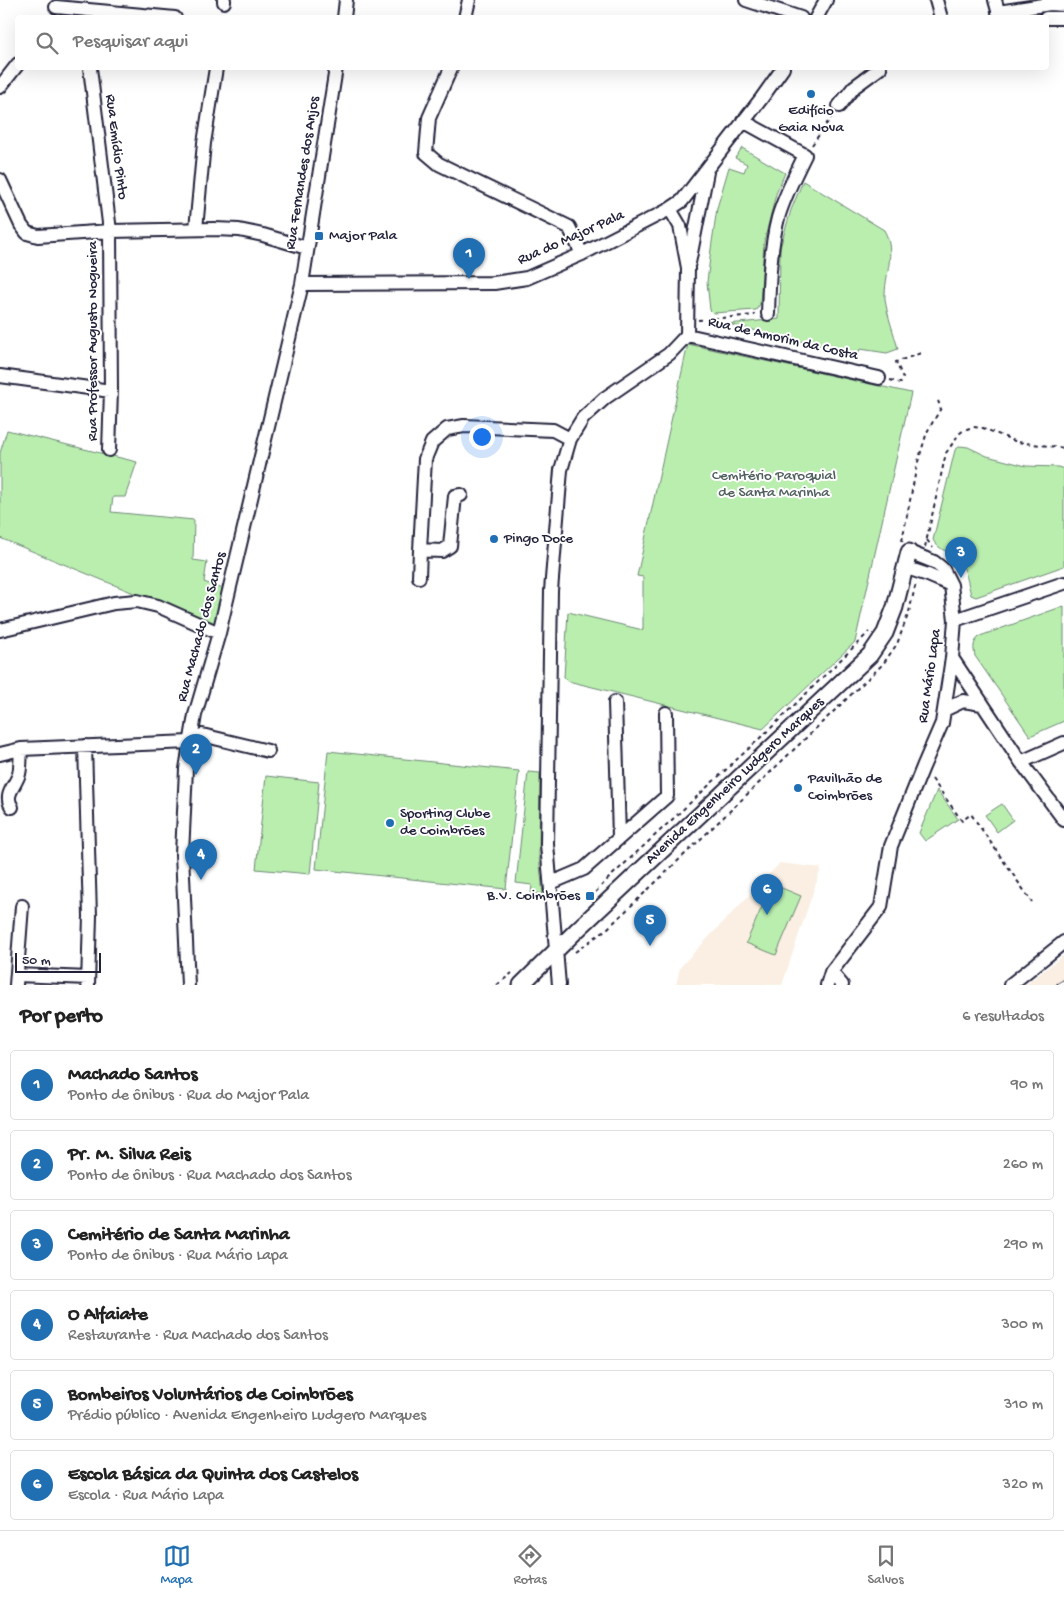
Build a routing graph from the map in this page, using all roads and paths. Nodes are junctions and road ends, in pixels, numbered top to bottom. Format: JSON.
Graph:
{"nodes":[{"id":1,"x":346,"y":0,"type":"edge"},
{"id":2,"x":469,"y":0,"type":"edge"},
{"id":3,"x":746,"y":0,"type":"edge"},
{"id":4,"x":826,"y":0,"type":"edge"},
{"id":5,"x":936,"y":0,"type":"edge"},
{"id":6,"x":1064,"y":5,"type":"edge"},
{"id":7,"x":54,"y":8,"type":"edge"},
{"id":8,"x":998,"y":10,"type":"edge"},
{"id":9,"x":64,"y":15,"type":"edge"},
{"id":10,"x":139,"y":15,"type":"edge"},
{"id":11,"x":344,"y":15,"type":"edge"},
{"id":12,"x":466,"y":15,"type":"edge"},
{"id":13,"x":792,"y":15,"type":"edge"},
{"id":14,"x":818,"y":15,"type":"edge"},
{"id":15,"x":940,"y":15,"type":"edge"},
{"id":16,"x":1049,"y":18,"type":"edge"},
{"id":17,"x":1064,"y":18,"type":"edge"},
{"id":18,"x":15,"y":68,"type":"edge"},
{"id":19,"x":90,"y":70,"type":"edge"},
{"id":20,"x":216,"y":70,"type":"edge"},
{"id":21,"x":336,"y":70,"type":"edge"},
{"id":22,"x":450,"y":70,"type":"edge"},
{"id":23,"x":782,"y":70,"type":"edge"},
{"id":24,"x":877,"y":70,"type":"edge"},
{"id":25,"x":0,"y":87,"type":"edge"},
{"id":26,"x":839,"y":106,"type":"joint"},
{"id":27,"x":743,"y":122,"type":"junction"},
{"id":28,"x":805,"y":155,"type":"junction"},
{"id":29,"x":707,"y":170,"type":"junction"},
{"id":30,"x":0,"y":180,"type":"edge"},
{"id":31,"x":682,"y":201,"type":"junction"},
{"id":32,"x":670,"y":210,"type":"junction"},
{"id":33,"x":700,"y":214,"type":"junction"},
{"id":34,"x":196,"y":229,"type":"junction"},
{"id":35,"x":110,"y":231,"type":"junction"},
{"id":36,"x":307,"y":248,"type":"junction"},
{"id":37,"x":582,"y":254,"type":"junction"},
{"id":38,"x":688,"y":268,"type":"junction"},
{"id":39,"x":302,"y":284,"type":"junction"},
{"id":40,"x":768,"y":314,"type":"joint"},
{"id":41,"x":688,"y":320,"type":"junction"},
{"id":42,"x":687,"y":335,"type":"junction"},
{"id":43,"x":921,"y":353,"type":"dead end"},
{"id":44,"x":0,"y":376,"type":"edge"},
{"id":45,"x":879,"y":378,"type":"joint"},
{"id":46,"x":111,"y":392,"type":"junction"},
{"id":47,"x":938,"y":400,"type":"dead end"},
{"id":48,"x":570,"y":439,"type":"junction"},
{"id":49,"x":1064,"y":448,"type":"edge"},
{"id":50,"x":109,"y":450,"type":"dead end"},
{"id":51,"x":461,"y":495,"type":"dead end"},
{"id":52,"x":926,"y":545,"type":"dead end"},
{"id":53,"x":905,"y":548,"type":"junction"},
{"id":54,"x":420,"y":550,"type":"junction"},
{"id":55,"x":907,"y":568,"type":"junction"},
{"id":56,"x":419,"y":577,"type":"dead end"},
{"id":57,"x":1064,"y":583,"type":"edge"},
{"id":58,"x":951,"y":585,"type":"junction"},
{"id":59,"x":955,"y":620,"type":"junction"},
{"id":60,"x":0,"y":630,"type":"edge"},
{"id":61,"x":871,"y":630,"type":"dead end"},
{"id":62,"x":219,"y":633,"type":"junction"},
{"id":63,"x":952,"y":658,"type":"junction"},
{"id":64,"x":615,"y":702,"type":"dead end"},
{"id":65,"x":982,"y":704,"type":"junction"},
{"id":66,"x":944,"y":710,"type":"junction"},
{"id":67,"x":666,"y":713,"type":"dead end"},
{"id":68,"x":190,"y":742,"type":"junction"},
{"id":69,"x":1064,"y":743,"type":"edge"},
{"id":70,"x":85,"y":746,"type":"junction"},
{"id":71,"x":20,"y":749,"type":"junction"},
{"id":72,"x":268,"y":751,"type":"dead end"},
{"id":73,"x":0,"y":754,"type":"edge"},
{"id":74,"x":1021,"y":762,"type":"junction"},
{"id":75,"x":923,"y":767,"type":"junction"},
{"id":76,"x":12,"y":807,"type":"dead end"},
{"id":77,"x":1064,"y":820,"type":"edge"},
{"id":78,"x":619,"y":837,"type":"junction"},
{"id":79,"x":551,"y":883,"type":"junction"},
{"id":80,"x":590,"y":899,"type":"dead end"},
{"id":81,"x":1032,"y":902,"type":"dead end"},
{"id":82,"x":22,"y":906,"type":"dead end"},
{"id":83,"x":1064,"y":942,"type":"edge"},
{"id":84,"x":557,"y":950,"type":"junction"},
{"id":85,"x":831,"y":972,"type":"junction"},
{"id":86,"x":519,"y":978,"type":"edge"},
{"id":87,"x":16,"y":980,"type":"edge"},
{"id":88,"x":88,"y":982,"type":"edge"},
{"id":89,"x":188,"y":985,"type":"edge"},
{"id":90,"x":497,"y":985,"type":"edge"},
{"id":91,"x":559,"y":985,"type":"edge"},
{"id":92,"x":827,"y":985,"type":"edge"},
{"id":93,"x":842,"y":985,"type":"edge"},
{"id":94,"x":1010,"y":985,"type":"edge"}],
"edges":[{"from":1,"to":11,"type":"street"},
{"from":2,"to":12,"type":"street"},
{"from":3,"to":13,"type":"street"},
{"from":4,"to":14,"type":"street"},
{"from":5,"to":15,"type":"street"},
{"from":6,"to":8,"type":"street"},
{"from":7,"to":9,"type":"street"},
{"from":7,"to":10,"type":"street"},
{"from":16,"to":17,"type":"street"},
{"from":18,"to":25,"type":"street"},
{"from":19,"to":35,"type":"street","name":"Rua Emídio Pinto"},
{"from":20,"to":34,"type":"street"},
{"from":21,"to":36,"type":"street","name":"Rua Fernandes dos Anjos"},
{"from":22,"to":37,"type":"street"},
{"from":23,"to":27,"type":"street","name":"Rua do Major Pala"},
{"from":24,"to":26,"type":"street"},
{"from":26,"to":28,"type":"path"},
{"from":27,"to":28,"type":"street"},
{"from":27,"to":29,"type":"street","name":"Rua do Major Pala"},
{"from":28,"to":40,"type":"street"},
{"from":29,"to":31,"type":"street","name":"Rua do Major Pala"},
{"from":29,"to":33,"type":"street","name":"Rua de Amorim da Costa"},
{"from":30,"to":35,"type":"street"},
{"from":31,"to":32,"type":"street","name":"Rua do Major Pala"},
{"from":31,"to":33,"type":"street"},
{"from":32,"to":37,"type":"street","name":"Rua do Major Pala"},
{"from":32,"to":38,"type":"street","name":"Rua de Amorim da Costa"},
{"from":33,"to":38,"type":"street","name":"Rua de Amorim da Costa"},
{"from":34,"to":35,"type":"street"},
{"from":34,"to":36,"type":"street"},
{"from":35,"to":46,"type":"street","name":"Rua Professor Augusto Nogueira"},
{"from":36,"to":39,"type":"street","name":"Rua Fernandes dos Anjos"},
{"from":37,"to":39,"type":"street","name":"Rua do Major Pala"},
{"from":38,"to":41,"type":"street","name":"Rua de Amorim da Costa"},
{"from":39,"to":62,"type":"street","name":"Rua Machado dos Santos"},
{"from":40,"to":41,"type":"path"},
{"from":41,"to":42,"type":"street","name":"Rua de Amorim da Costa"},
{"from":42,"to":45,"type":"street","name":"Rua de Amorim da Costa"},
{"from":42,"to":48,"type":"street"},
{"from":43,"to":45,"type":"path"},
{"from":44,"to":46,"type":"street"},
{"from":46,"to":50,"type":"street","name":"Rua Professor Augusto Nogueira"},
{"from":47,"to":53,"type":"path"},
{"from":48,"to":54,"type":"street"},
{"from":48,"to":79,"type":"street"},
{"from":49,"to":52,"type":"path"},
{"from":51,"to":54,"type":"street"},
{"from":53,"to":55,"type":"main road","name":"Avenida Engenheiro Ludgero Marques"},
{"from":53,"to":58,"type":"street","name":"Rua Mário Lapa"},
{"from":54,"to":56,"type":"street"},
{"from":55,"to":58,"type":"street"},
{"from":55,"to":84,"type":"main road","name":"Avenida Engenheiro Ludgero Marques"},
{"from":57,"to":59,"type":"street"},
{"from":58,"to":59,"type":"street","name":"Rua Mário Lapa"},
{"from":59,"to":63,"type":"street","name":"Rua Mário Lapa"},
{"from":60,"to":62,"type":"street"},
{"from":61,"to":80,"type":"path"},
{"from":62,"to":68,"type":"street","name":"Rua Machado dos Santos"},
{"from":63,"to":65,"type":"street"},
{"from":63,"to":66,"type":"street","name":"Rua Mário Lapa"},
{"from":64,"to":78,"type":"street"},
{"from":65,"to":66,"type":"street"},
{"from":65,"to":74,"type":"street"},
{"from":66,"to":75,"type":"street","name":"Rua Mário Lapa"},
{"from":67,"to":78,"type":"street"},
{"from":68,"to":70,"type":"street"},
{"from":68,"to":72,"type":"street"},
{"from":68,"to":89,"type":"street","name":"Rua Machado dos Santos"},
{"from":69,"to":74,"type":"street"},
{"from":70,"to":71,"type":"street"},
{"from":70,"to":88,"type":"street"},
{"from":71,"to":73,"type":"street"},
{"from":71,"to":76,"type":"street"},
{"from":74,"to":77,"type":"street"},
{"from":75,"to":81,"type":"path"},
{"from":75,"to":85,"type":"street","name":"Rua Mário Lapa"},
{"from":78,"to":79,"type":"street"},
{"from":79,"to":84,"type":"street"},
{"from":82,"to":87,"type":"street"},
{"from":83,"to":94,"type":"street"},
{"from":84,"to":86,"type":"main road","name":"Avenida Engenheiro Ludgero Marques"},
{"from":84,"to":91,"type":"street"},
{"from":85,"to":92,"type":"street","name":"Rua Mário Lapa"},
{"from":85,"to":93,"type":"street"},
{"from":86,"to":90,"type":"path"},
{"from":87,"to":88,"type":"street"}]}
